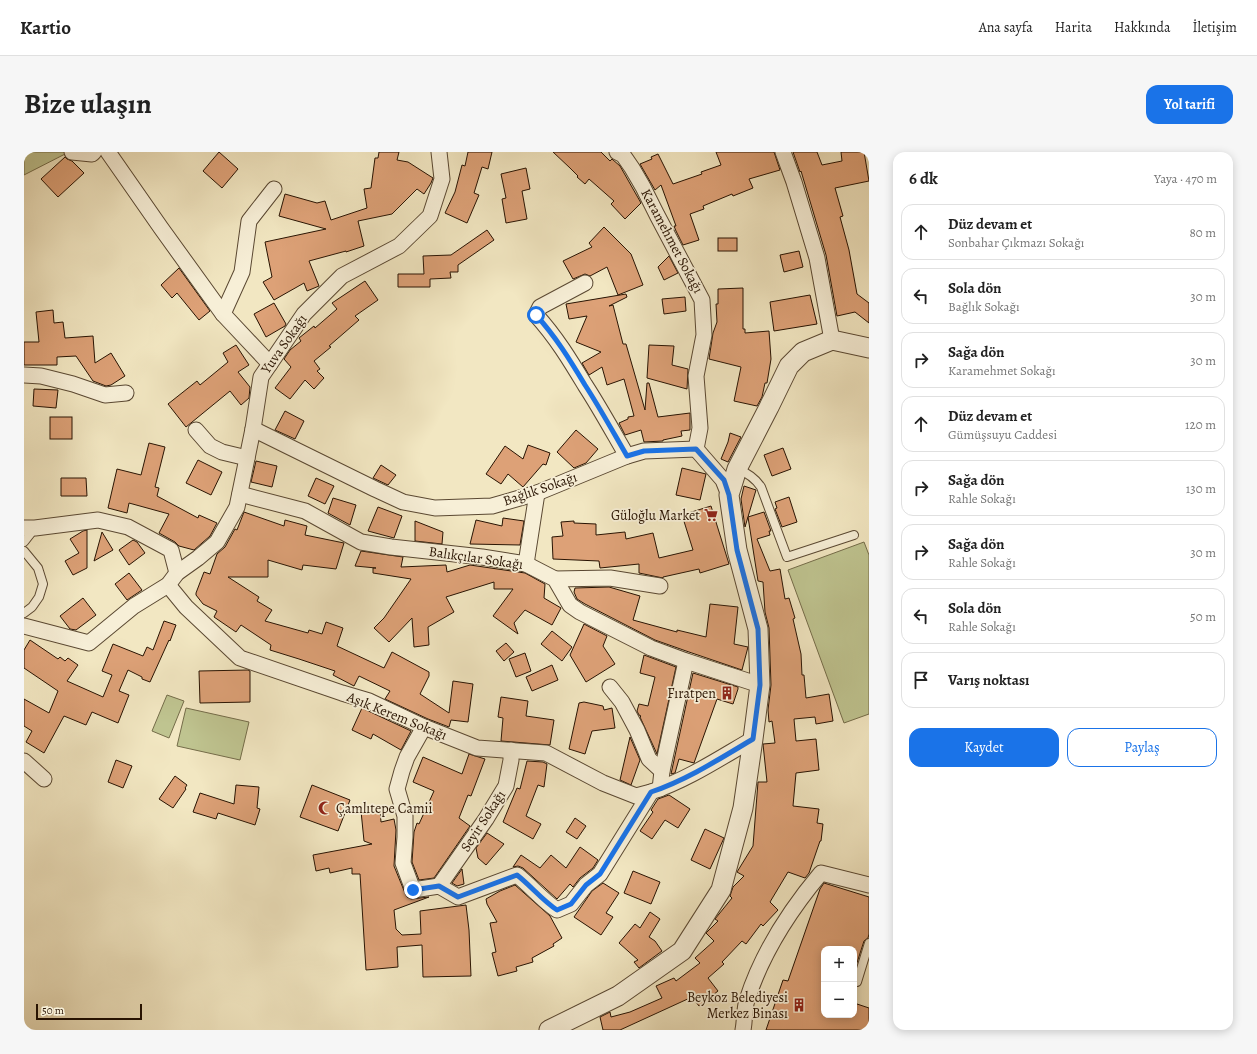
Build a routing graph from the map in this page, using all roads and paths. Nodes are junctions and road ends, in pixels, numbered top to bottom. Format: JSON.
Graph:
{"nodes":[{"id":1,"x":72,"y":152,"type":"edge"},
{"id":2,"x":94,"y":152,"type":"edge"},
{"id":3,"x":108,"y":152,"type":"edge"},
{"id":4,"x":439,"y":152,"type":"edge"},
{"id":5,"x":617,"y":152,"type":"edge"},
{"id":6,"x":783,"y":152,"type":"edge"},
{"id":7,"x":274,"y":189,"type":"dead end"},
{"id":8,"x":585,"y":283,"type":"dead end"},
{"id":9,"x":223,"y":314,"type":"junction"},
{"id":10,"x":832,"y":340,"type":"junction"},
{"id":11,"x":869,"y":348,"type":"edge"},
{"id":12,"x":270,"y":364,"type":"junction"},
{"id":13,"x":24,"y":375,"type":"edge"},
{"id":14,"x":126,"y":393,"type":"dead end"},
{"id":15,"x":196,"y":430,"type":"dead end"},
{"id":16,"x":253,"y":430,"type":"junction"},
{"id":17,"x":696,"y":449,"type":"junction"},
{"id":18,"x":627,"y":456,"type":"junction"},
{"id":19,"x":247,"y":458,"type":"junction"},
{"id":20,"x":738,"y":469,"type":"junction"},
{"id":21,"x":537,"y":493,"type":"junction"},
{"id":22,"x":240,"y":494,"type":"junction"},
{"id":23,"x":729,"y":495,"type":"junction"},
{"id":24,"x":29,"y":528,"type":"edge"},
{"id":25,"x":854,"y":535,"type":"dead end"},
{"id":26,"x":24,"y":542,"type":"edge"},
{"id":27,"x":24,"y":551,"type":"edge"},
{"id":28,"x":526,"y":564,"type":"junction"},
{"id":29,"x":172,"y":579,"type":"junction"},
{"id":30,"x":555,"y":579,"type":"junction"},
{"id":31,"x":660,"y":586,"type":"dead end"},
{"id":32,"x":24,"y":613,"type":"edge"},
{"id":33,"x":24,"y":626,"type":"edge"},
{"id":34,"x":686,"y":661,"type":"junction"},
{"id":35,"x":760,"y":685,"type":"junction"},
{"id":36,"x":610,"y":687,"type":"dead end"},
{"id":37,"x":424,"y":726,"type":"junction"},
{"id":38,"x":753,"y":739,"type":"junction"},
{"id":39,"x":511,"y":750,"type":"junction"},
{"id":40,"x":24,"y":761,"type":"edge"},
{"id":41,"x":662,"y":771,"type":"junction"},
{"id":42,"x":44,"y":779,"type":"dead end"},
{"id":43,"x":655,"y":790,"type":"junction"},
{"id":44,"x":869,"y":885,"type":"edge"},
{"id":45,"x":439,"y":886,"type":"junction"},
{"id":46,"x":869,"y":943,"type":"edge"},
{"id":47,"x":857,"y":982,"type":"dead end"},
{"id":48,"x":549,"y":1030,"type":"edge"},
{"id":49,"x":743,"y":1030,"type":"edge"}],
"edges":[{"from":1,"to":2,"type":"street"},
{"from":3,"to":9,"type":"street"},
{"from":4,"to":12,"type":"street","name":"Yuva Sokağı"},
{"from":5,"to":17,"type":"street","name":"Karamehmet Sokağı"},
{"from":6,"to":10,"type":"street"},
{"from":7,"to":9,"type":"street"},
{"from":8,"to":18,"type":"street"},
{"from":9,"to":12,"type":"street"},
{"from":10,"to":11,"type":"street"},
{"from":10,"to":20,"type":"street"},
{"from":12,"to":16,"type":"street","name":"Yuva Sokağı"},
{"from":13,"to":14,"type":"street"},
{"from":15,"to":19,"type":"street"},
{"from":16,"to":19,"type":"street","name":"Yuva Sokağı"},
{"from":16,"to":21,"type":"street","name":"Bağlık Sokağı"},
{"from":17,"to":18,"type":"street","name":"Bağlık Sokağı"},
{"from":17,"to":23,"type":"street"},
{"from":18,"to":21,"type":"street","name":"Bağlık Sokağı"},
{"from":19,"to":22,"type":"street","name":"Yuva Sokağı"},
{"from":20,"to":23,"type":"street"},
{"from":20,"to":25,"type":"lane"},
{"from":21,"to":28,"type":"street"},
{"from":22,"to":28,"type":"street","name":"Balıkçılar Sokağı"},
{"from":22,"to":29,"type":"street","name":"Yuva Sokağı"},
{"from":23,"to":35,"type":"street"},
{"from":24,"to":26,"type":"lane"},
{"from":24,"to":29,"type":"street"},
{"from":27,"to":32,"type":"lane"},
{"from":28,"to":30,"type":"street","name":"Balıkçılar Sokağı"},
{"from":29,"to":33,"type":"street","name":"Yuva Sokağı"},
{"from":29,"to":37,"type":"street","name":"Aşık Kerem Sokağı"},
{"from":30,"to":31,"type":"street"},
{"from":30,"to":34,"type":"street"},
{"from":34,"to":35,"type":"street"},
{"from":34,"to":41,"type":"street"},
{"from":35,"to":38,"type":"street"},
{"from":36,"to":41,"type":"street"},
{"from":37,"to":39,"type":"street","name":"Aşık Kerem Sokağı"},
{"from":37,"to":45,"type":"street"},
{"from":38,"to":43,"type":"street","name":"Aşık Kerem Sokağı"},
{"from":38,"to":48,"type":"street"},
{"from":39,"to":43,"type":"street","name":"Aşık Kerem Sokağı"},
{"from":39,"to":45,"type":"street","name":"Seyir Sokağı"},
{"from":40,"to":42,"type":"street"},
{"from":41,"to":43,"type":"street"},
{"from":43,"to":45,"type":"street"},
{"from":44,"to":49,"type":"street"},
{"from":46,"to":47,"type":"lane"}]}
